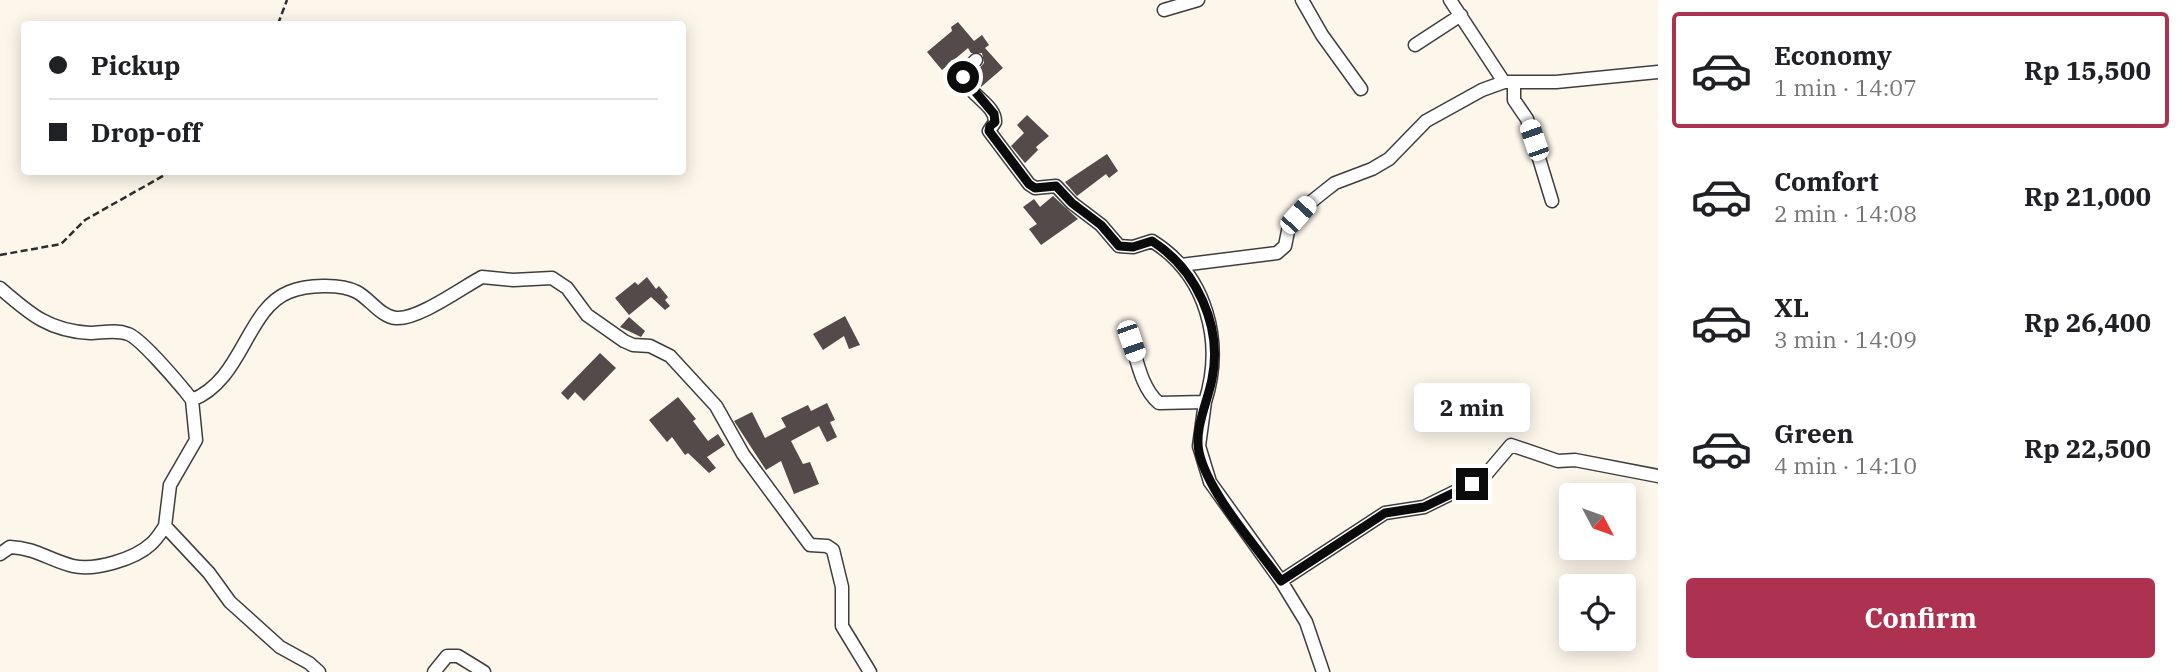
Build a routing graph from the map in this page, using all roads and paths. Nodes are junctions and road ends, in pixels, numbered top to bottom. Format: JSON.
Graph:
{"nodes":[{"id":1,"x":286,"y":0,"type":"edge"},
{"id":2,"x":1198,"y":0,"type":"edge"},
{"id":3,"x":1302,"y":0,"type":"edge"},
{"id":4,"x":1450,"y":0,"type":"edge"},
{"id":5,"x":1164,"y":10,"type":"dead end"},
{"id":6,"x":1461,"y":15,"type":"junction"},
{"id":7,"x":279,"y":21,"type":"edge"},
{"id":8,"x":1415,"y":45,"type":"dead end"},
{"id":9,"x":976,"y":60,"type":"dead end"},
{"id":10,"x":1658,"y":72,"type":"edge"},
{"id":11,"x":1509,"y":83,"type":"junction"},
{"id":12,"x":1361,"y":89,"type":"dead end"},
{"id":13,"x":165,"y":175,"type":"edge"},
{"id":14,"x":1552,"y":201,"type":"dead end"},
{"id":15,"x":0,"y":255,"type":"edge"},
{"id":16,"x":1181,"y":265,"type":"junction"},
{"id":17,"x":0,"y":288,"type":"edge"},
{"id":18,"x":1131,"y":341,"type":"dead end"},
{"id":19,"x":192,"y":400,"type":"junction"},
{"id":20,"x":1205,"y":402,"type":"junction"},
{"id":21,"x":1658,"y":476,"type":"edge"},
{"id":22,"x":166,"y":526,"type":"junction"},
{"id":23,"x":0,"y":554,"type":"edge"},
{"id":24,"x":1281,"y":581,"type":"junction"},
{"id":25,"x":319,"y":672,"type":"edge"},
{"id":26,"x":433,"y":672,"type":"edge"},
{"id":27,"x":484,"y":672,"type":"edge"},
{"id":28,"x":870,"y":672,"type":"edge"},
{"id":29,"x":1323,"y":672,"type":"edge"}],
"edges":[{"from":1,"to":7,"type":"path"},
{"from":2,"to":5,"type":"street"},
{"from":3,"to":12,"type":"street"},
{"from":4,"to":6,"type":"street"},
{"from":6,"to":8,"type":"street"},
{"from":6,"to":11,"type":"street"},
{"from":9,"to":16,"type":"street"},
{"from":10,"to":11,"type":"street"},
{"from":11,"to":14,"type":"street"},
{"from":11,"to":16,"type":"street"},
{"from":13,"to":15,"type":"path"},
{"from":16,"to":20,"type":"street"},
{"from":17,"to":19,"type":"street"},
{"from":18,"to":20,"type":"street"},
{"from":19,"to":22,"type":"street"},
{"from":19,"to":28,"type":"street"},
{"from":20,"to":24,"type":"street"},
{"from":21,"to":24,"type":"street"},
{"from":22,"to":23,"type":"street"},
{"from":22,"to":25,"type":"street"},
{"from":24,"to":29,"type":"street"},
{"from":26,"to":27,"type":"street"}]}
